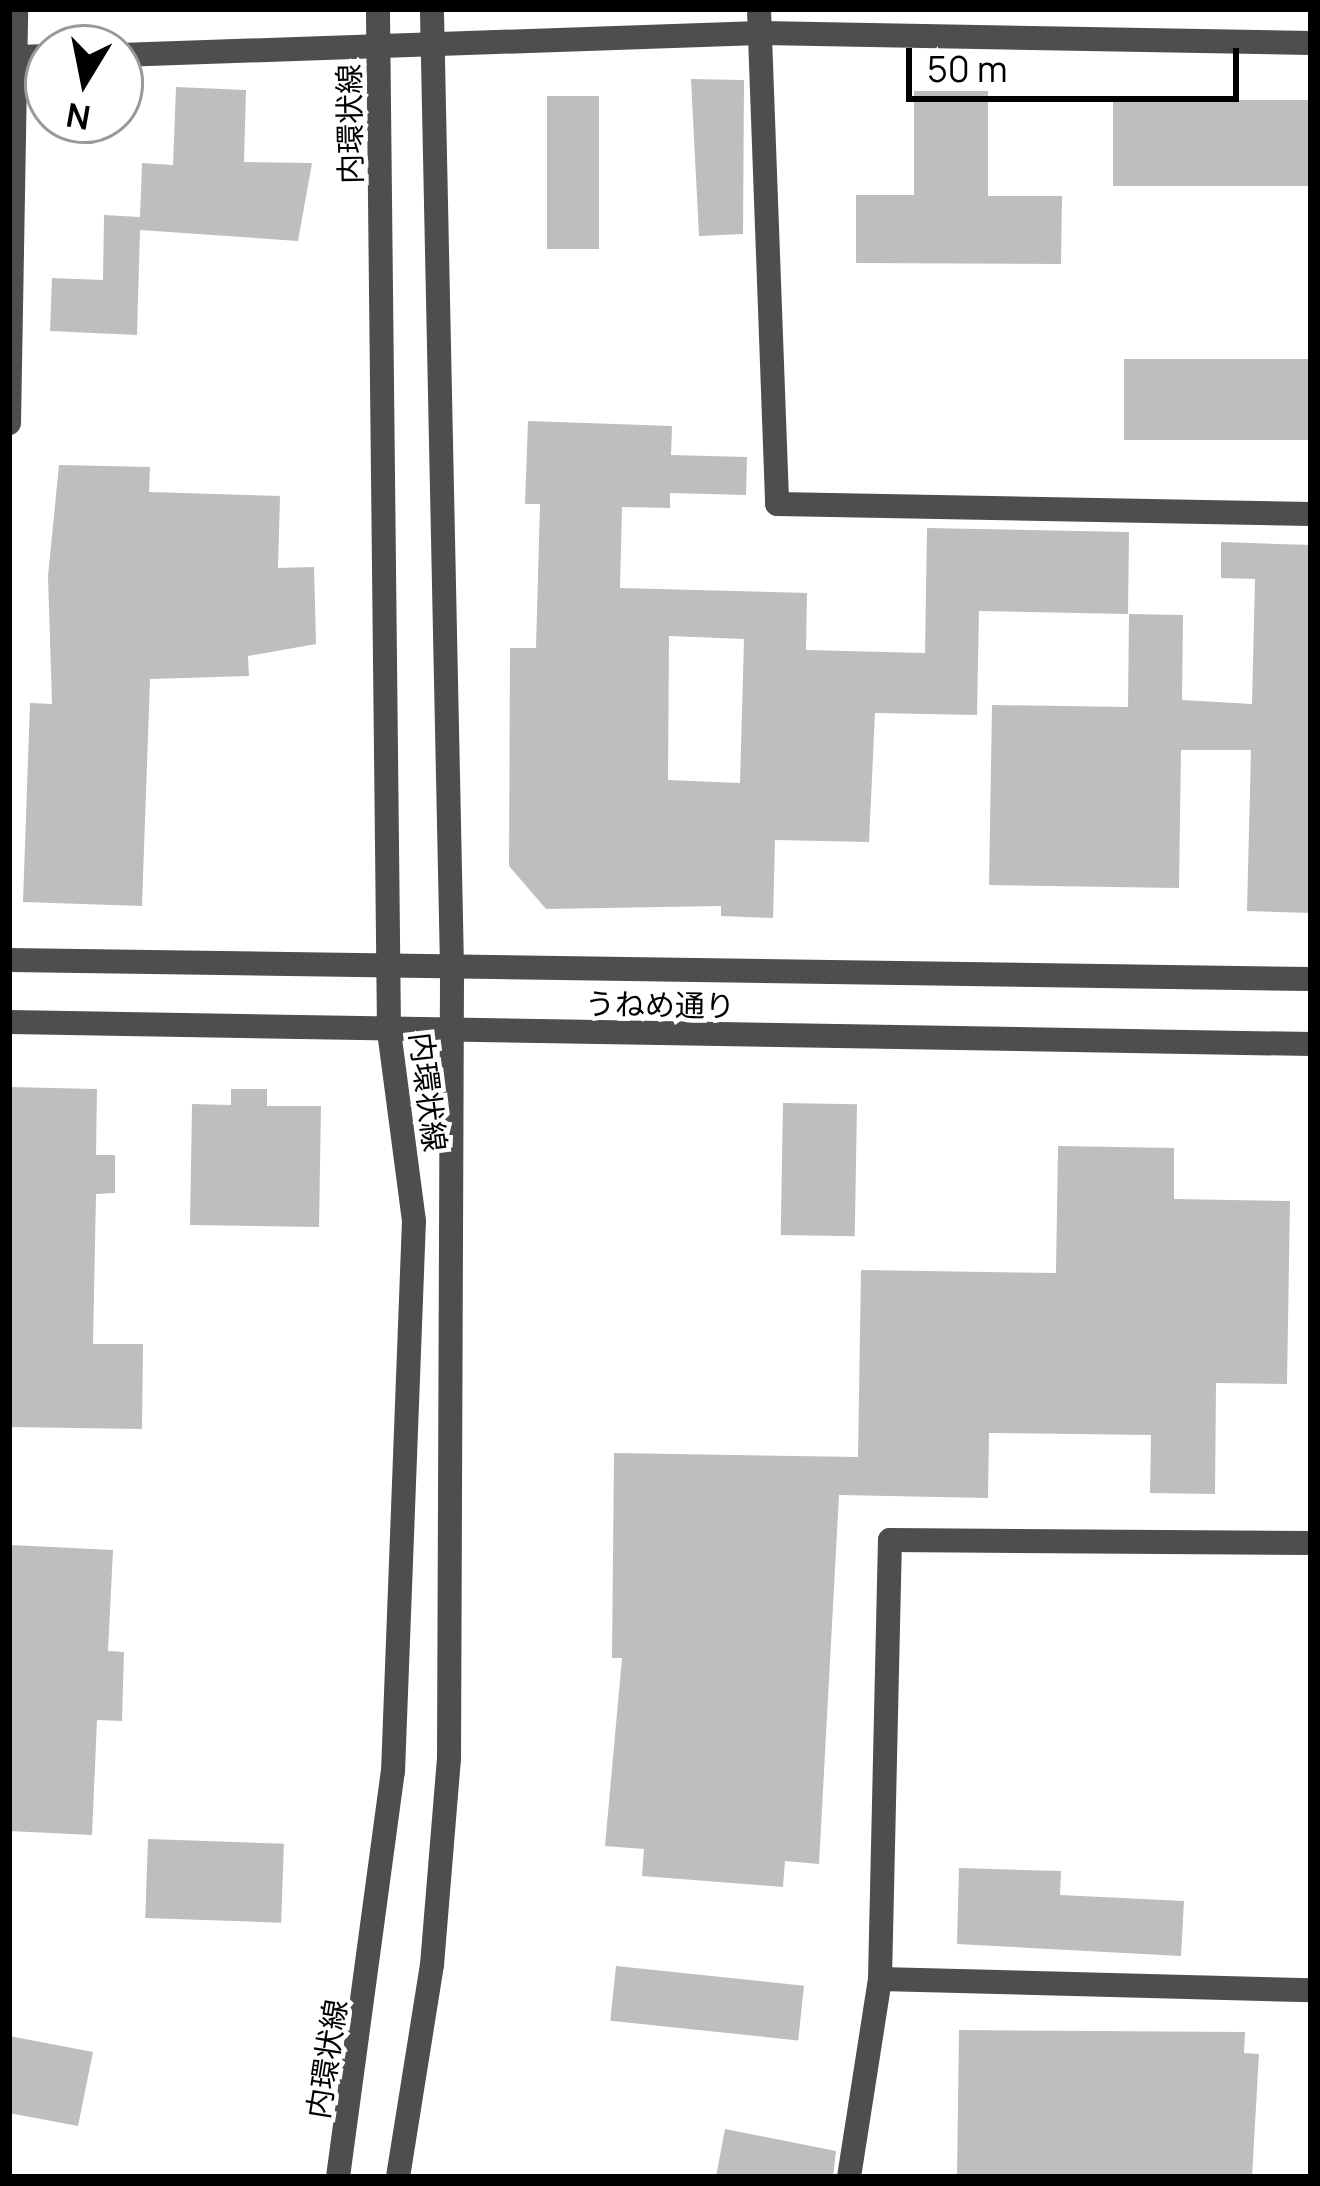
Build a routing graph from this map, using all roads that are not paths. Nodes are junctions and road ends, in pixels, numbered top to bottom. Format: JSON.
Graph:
{"nodes":[{"id":1,"x":16,"y":9,"type":"edge"},
{"id":2,"x":378,"y":9,"type":"edge"},
{"id":3,"x":431,"y":9,"type":"edge"},
{"id":4,"x":759,"y":21,"type":"edge"},
{"id":5,"x":1311,"y":43,"type":"edge"},
{"id":6,"x":432,"y":50,"type":"junction"},
{"id":7,"x":379,"y":51,"type":"junction"},
{"id":8,"x":144,"y":55,"type":"edge"},
{"id":9,"x":16,"y":57,"type":"junction"},
{"id":10,"x":24,"y":57,"type":"edge"},
{"id":11,"x":9,"y":423,"type":"edge"},
{"id":12,"x":1311,"y":514,"type":"edge"},
{"id":13,"x":9,"y":960,"type":"edge"},
{"id":14,"x":389,"y":965,"type":"junction"},
{"id":15,"x":452,"y":967,"type":"junction"},
{"id":16,"x":1311,"y":979,"type":"edge"},
{"id":17,"x":9,"y":1022,"type":"edge"},
{"id":18,"x":389,"y":1030,"type":"junction"},
{"id":19,"x":450,"y":1032,"type":"junction"},
{"id":20,"x":1311,"y":1044,"type":"edge"},
{"id":21,"x":1311,"y":1543,"type":"edge"},
{"id":22,"x":880,"y":1979,"type":"junction"},
{"id":23,"x":1311,"y":1990,"type":"edge"},
{"id":24,"x":338,"y":2177,"type":"edge"},
{"id":25,"x":398,"y":2177,"type":"edge"},
{"id":26,"x":849,"y":2177,"type":"edge"}],
"edges":[{"from":1,"to":9,"type":"street"},
{"from":2,"to":7,"type":"street","name":"内環状線"},
{"from":3,"to":6,"type":"street","name":"内環状線"},
{"from":4,"to":5,"type":"street"},
{"from":4,"to":6,"type":"street"},
{"from":4,"to":12,"type":"street"},
{"from":6,"to":7,"type":"street"},
{"from":6,"to":15,"type":"street","name":"内環状線"},
{"from":7,"to":8,"type":"street"},
{"from":7,"to":14,"type":"street","name":"内環状線"},
{"from":9,"to":10,"type":"street"},
{"from":9,"to":11,"type":"street"},
{"from":13,"to":14,"type":"street","name":"うねめ通り"},
{"from":14,"to":15,"type":"street","name":"うねめ通り"},
{"from":14,"to":18,"type":"street","name":"内環状線"},
{"from":15,"to":16,"type":"street","name":"うねめ通り"},
{"from":15,"to":19,"type":"street","name":"内環状線"},
{"from":17,"to":18,"type":"street","name":"うねめ通り"},
{"from":18,"to":19,"type":"street","name":"うねめ通り"},
{"from":18,"to":24,"type":"street","name":"内環状線"},
{"from":19,"to":20,"type":"street","name":"うねめ通り"},
{"from":19,"to":25,"type":"street","name":"内環状線"},
{"from":21,"to":22,"type":"street"},
{"from":22,"to":23,"type":"street"},
{"from":22,"to":26,"type":"street"}]}
